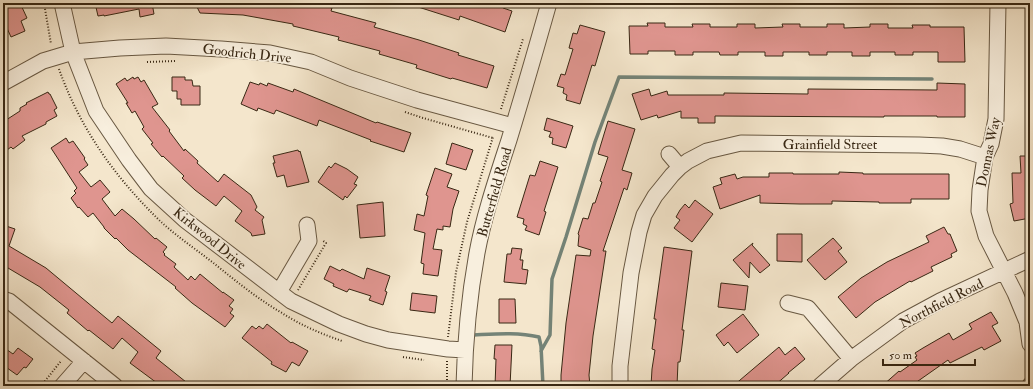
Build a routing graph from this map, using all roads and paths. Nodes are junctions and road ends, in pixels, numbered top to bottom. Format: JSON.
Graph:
{"nodes":[{"id":1,"x":62,"y":3,"type":"edge"},
{"id":2,"x":549,"y":3,"type":"edge"},
{"id":3,"x":998,"y":3,"type":"edge"},
{"id":4,"x":523,"y":39,"type":"dead end"},
{"id":5,"x":73,"y":52,"type":"junction"},
{"id":6,"x":179,"y":61,"type":"dead end"},
{"id":7,"x":144,"y":62,"type":"dead end"},
{"id":8,"x":78,"y":66,"type":"junction"},
{"id":9,"x":54,"y":73,"type":"dead end"},
{"id":10,"x":3,"y":83,"type":"edge"},
{"id":11,"x":401,"y":110,"type":"dead end"},
{"id":12,"x":501,"y":113,"type":"dead end"},
{"id":13,"x":513,"y":126,"type":"junction"},
{"id":14,"x":492,"y":138,"type":"dead end"},
{"id":15,"x":669,"y":154,"type":"dead end"},
{"id":16,"x":984,"y":157,"type":"junction"},
{"id":17,"x":680,"y":167,"type":"junction"},
{"id":18,"x":307,"y":225,"type":"dead end"},
{"id":19,"x":1030,"y":259,"type":"edge"},
{"id":20,"x":1004,"y":271,"type":"junction"},
{"id":21,"x":279,"y":292,"type":"junction"},
{"id":22,"x":3,"y":299,"type":"edge"},
{"id":23,"x":788,"y":303,"type":"dead end"},
{"id":24,"x":1030,"y":344,"type":"edge"},
{"id":25,"x":70,"y":350,"type":"junction"},
{"id":26,"x":465,"y":350,"type":"junction"},
{"id":27,"x":851,"y":359,"type":"junction"},
{"id":28,"x":84,"y":361,"type":"junction"},
{"id":29,"x":41,"y":386,"type":"edge"},
{"id":30,"x":62,"y":386,"type":"edge"},
{"id":31,"x":115,"y":386,"type":"edge"},
{"id":32,"x":464,"y":386,"type":"edge"},
{"id":33,"x":620,"y":386,"type":"edge"},
{"id":34,"x":820,"y":386,"type":"edge"}],
"edges":[{"from":1,"to":5,"type":"street","name":"Kirkwood Drive"},
{"from":2,"to":13,"type":"street","name":"Butterfield Road"},
{"from":3,"to":16,"type":"street","name":"Donnas Way"},
{"from":4,"to":12,"type":"path"},
{"from":5,"to":8,"type":"street","name":"Kirkwood Drive"},
{"from":5,"to":10,"type":"street","name":"Goodrich Drive"},
{"from":5,"to":13,"type":"street","name":"Goodrich Drive"},
{"from":6,"to":7,"type":"path"},
{"from":8,"to":9,"type":"path"},
{"from":8,"to":21,"type":"street","name":"Kirkwood Drive"},
{"from":11,"to":14,"type":"path"},
{"from":13,"to":26,"type":"street","name":"Butterfield Road"},
{"from":15,"to":17,"type":"street"},
{"from":16,"to":17,"type":"street","name":"Grainfield Street"},
{"from":16,"to":20,"type":"street","name":"Donnas Way"},
{"from":17,"to":33,"type":"street","name":"Grainfield Street"},
{"from":18,"to":21,"type":"street"},
{"from":19,"to":20,"type":"street","name":"Northfield Road"},
{"from":20,"to":24,"type":"street","name":"Donnas Way"},
{"from":20,"to":27,"type":"street","name":"Northfield Road"},
{"from":21,"to":26,"type":"street","name":"Kirkwood Drive"},
{"from":22,"to":25,"type":"street"},
{"from":23,"to":27,"type":"street"},
{"from":25,"to":28,"type":"street"},
{"from":25,"to":29,"type":"path"},
{"from":26,"to":32,"type":"street","name":"Butterfield Road"},
{"from":27,"to":34,"type":"street","name":"Northfield Road"},
{"from":28,"to":30,"type":"street"},
{"from":28,"to":31,"type":"street"}]}
